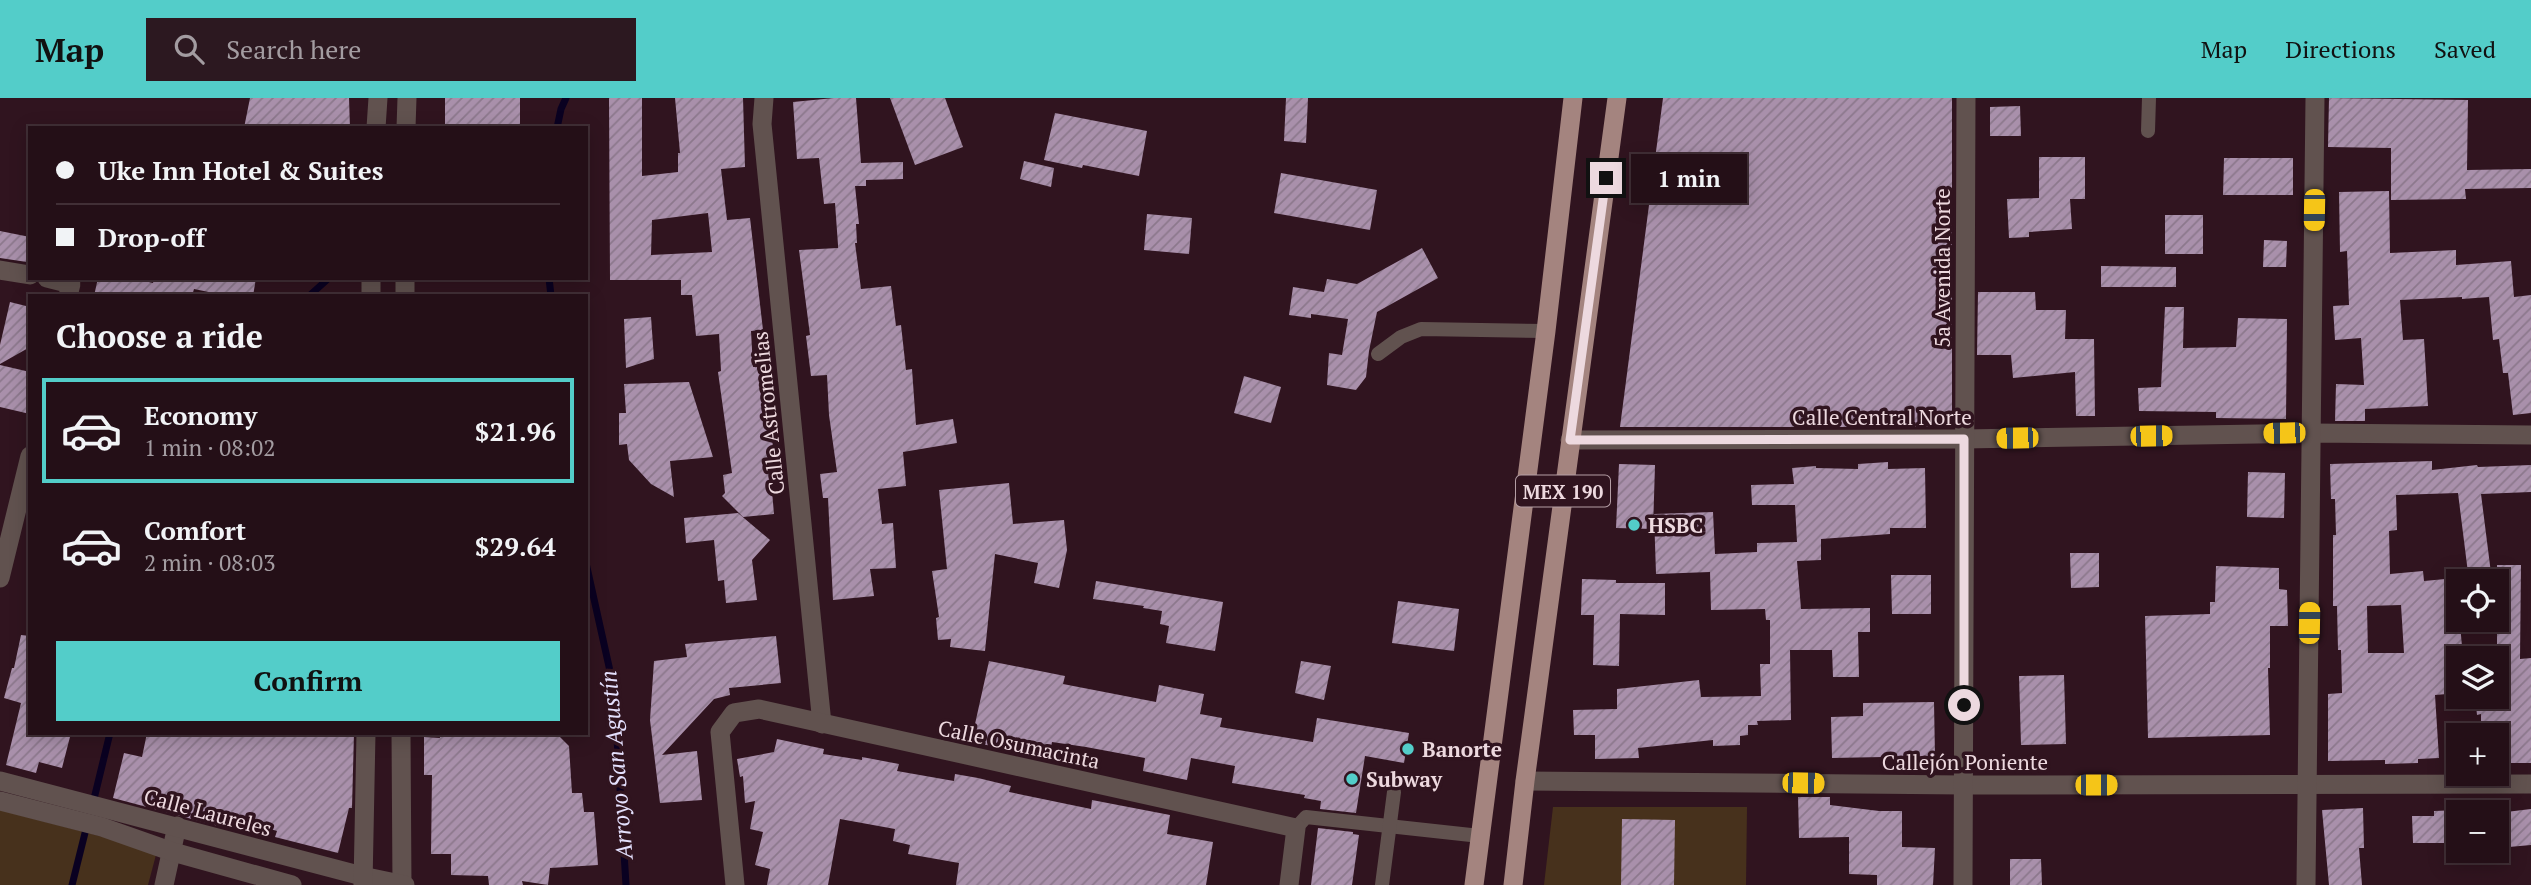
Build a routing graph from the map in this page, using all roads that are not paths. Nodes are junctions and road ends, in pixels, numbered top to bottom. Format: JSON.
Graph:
{"nodes":[{"id":1,"x":378,"y":98,"type":"edge"},
{"id":2,"x":407,"y":98,"type":"edge"},
{"id":3,"x":764,"y":98,"type":"edge"},
{"id":4,"x":1573,"y":98,"type":"edge"},
{"id":5,"x":1617,"y":98,"type":"edge"},
{"id":6,"x":1966,"y":98,"type":"edge"},
{"id":7,"x":2149,"y":98,"type":"edge"},
{"id":8,"x":2315,"y":98,"type":"edge"},
{"id":9,"x":376,"y":126,"type":"edge"},
{"id":10,"x":406,"y":126,"type":"edge"},
{"id":11,"x":2148,"y":131,"type":"dead end"},
{"id":12,"x":0,"y":270,"type":"edge"},
{"id":13,"x":28,"y":275,"type":"edge"},
{"id":14,"x":51,"y":280,"type":"edge"},
{"id":15,"x":70,"y":290,"type":"edge"},
{"id":16,"x":1546,"y":331,"type":"junction"},
{"id":17,"x":1378,"y":354,"type":"dead end"},
{"id":18,"x":2311,"y":433,"type":"junction"},
{"id":19,"x":2531,"y":435,"type":"edge"},
{"id":20,"x":1964,"y":439,"type":"junction"},
{"id":21,"x":1570,"y":440,"type":"junction"},
{"id":22,"x":28,"y":464,"type":"edge"},
{"id":23,"x":0,"y":578,"type":"edge"},
{"id":24,"x":822,"y":724,"type":"junction"},
{"id":25,"x":366,"y":735,"type":"edge"},
{"id":26,"x":401,"y":735,"type":"edge"},
{"id":27,"x":1525,"y":781,"type":"junction"},
{"id":28,"x":0,"y":782,"type":"edge"},
{"id":29,"x":2531,"y":784,"type":"edge"},
{"id":30,"x":1964,"y":785,"type":"junction"},
{"id":31,"x":2308,"y":786,"type":"junction"},
{"id":32,"x":1394,"y":792,"type":"dead end"},
{"id":33,"x":0,"y":802,"type":"edge"},
{"id":34,"x":43,"y":802,"type":"junction"},
{"id":35,"x":103,"y":817,"type":"junction"},
{"id":36,"x":1390,"y":826,"type":"junction"},
{"id":37,"x":177,"y":827,"type":"junction"},
{"id":38,"x":1296,"y":828,"type":"junction"},
{"id":39,"x":1480,"y":836,"type":"junction"},
{"id":40,"x":173,"y":852,"type":"junction"},
{"id":41,"x":362,"y":880,"type":"edge"},
{"id":42,"x":164,"y":885,"type":"edge"},
{"id":43,"x":292,"y":885,"type":"edge"},
{"id":44,"x":403,"y":885,"type":"edge"},
{"id":45,"x":736,"y":885,"type":"edge"},
{"id":46,"x":1289,"y":885,"type":"edge"},
{"id":47,"x":1382,"y":885,"type":"edge"},
{"id":48,"x":1474,"y":885,"type":"edge"},
{"id":49,"x":1513,"y":885,"type":"edge"},
{"id":50,"x":1963,"y":885,"type":"edge"},
{"id":51,"x":2306,"y":885,"type":"edge"}],
"edges":[{"from":1,"to":9,"type":"street"},
{"from":2,"to":10,"type":"street"},
{"from":3,"to":24,"type":"street","name":"Calle Astromelias"},
{"from":4,"to":16,"type":"main road","number":"MEX 190"},
{"from":5,"to":21,"type":"main road","number":"MEX 190"},
{"from":6,"to":20,"type":"street","name":"5a Avenida Norte"},
{"from":7,"to":11,"type":"lane"},
{"from":8,"to":18,"type":"street"},
{"from":12,"to":13,"type":"street"},
{"from":14,"to":15,"type":"street"},
{"from":16,"to":17,"type":"lane"},
{"from":16,"to":39,"type":"main road","number":"MEX 190"},
{"from":18,"to":19,"type":"street","name":"Calle Central Norte"},
{"from":18,"to":20,"type":"street","name":"Calle Central Norte"},
{"from":18,"to":31,"type":"street"},
{"from":20,"to":21,"type":"street","name":"Calle Central Norte"},
{"from":20,"to":30,"type":"street","name":"5a Avenida Norte"},
{"from":21,"to":27,"type":"main road","number":"MEX 190"},
{"from":22,"to":23,"type":"street"},
{"from":24,"to":38,"type":"street","name":"Calle Osumacinta"},
{"from":24,"to":45,"type":"street","name":"Calle Osumacinta"},
{"from":25,"to":41,"type":"street"},
{"from":26,"to":44,"type":"street"},
{"from":27,"to":30,"type":"street","name":"Callejón Poniente"},
{"from":27,"to":49,"type":"main road","number":"MEX 190"},
{"from":28,"to":34,"type":"street"},
{"from":29,"to":31,"type":"street","name":"Callejón Poniente"},
{"from":30,"to":31,"type":"street","name":"Callejón Poniente"},
{"from":30,"to":50,"type":"street","name":"5a Avenida Norte"},
{"from":31,"to":51,"type":"street"},
{"from":32,"to":36,"type":"lane"},
{"from":33,"to":34,"type":"street"},
{"from":34,"to":35,"type":"street"},
{"from":35,"to":37,"type":"street","name":"Calle Laureles"},
{"from":35,"to":40,"type":"street"},
{"from":36,"to":38,"type":"lane"},
{"from":36,"to":39,"type":"lane"},
{"from":36,"to":47,"type":"lane"},
{"from":37,"to":40,"type":"street"},
{"from":37,"to":41,"type":"street","name":"Calle Laureles"},
{"from":38,"to":46,"type":"street"},
{"from":39,"to":48,"type":"main road","number":"MEX 190"},
{"from":40,"to":42,"type":"street"},
{"from":40,"to":43,"type":"street"},
{"from":41,"to":44,"type":"street","name":"Calle Laureles"}]}
